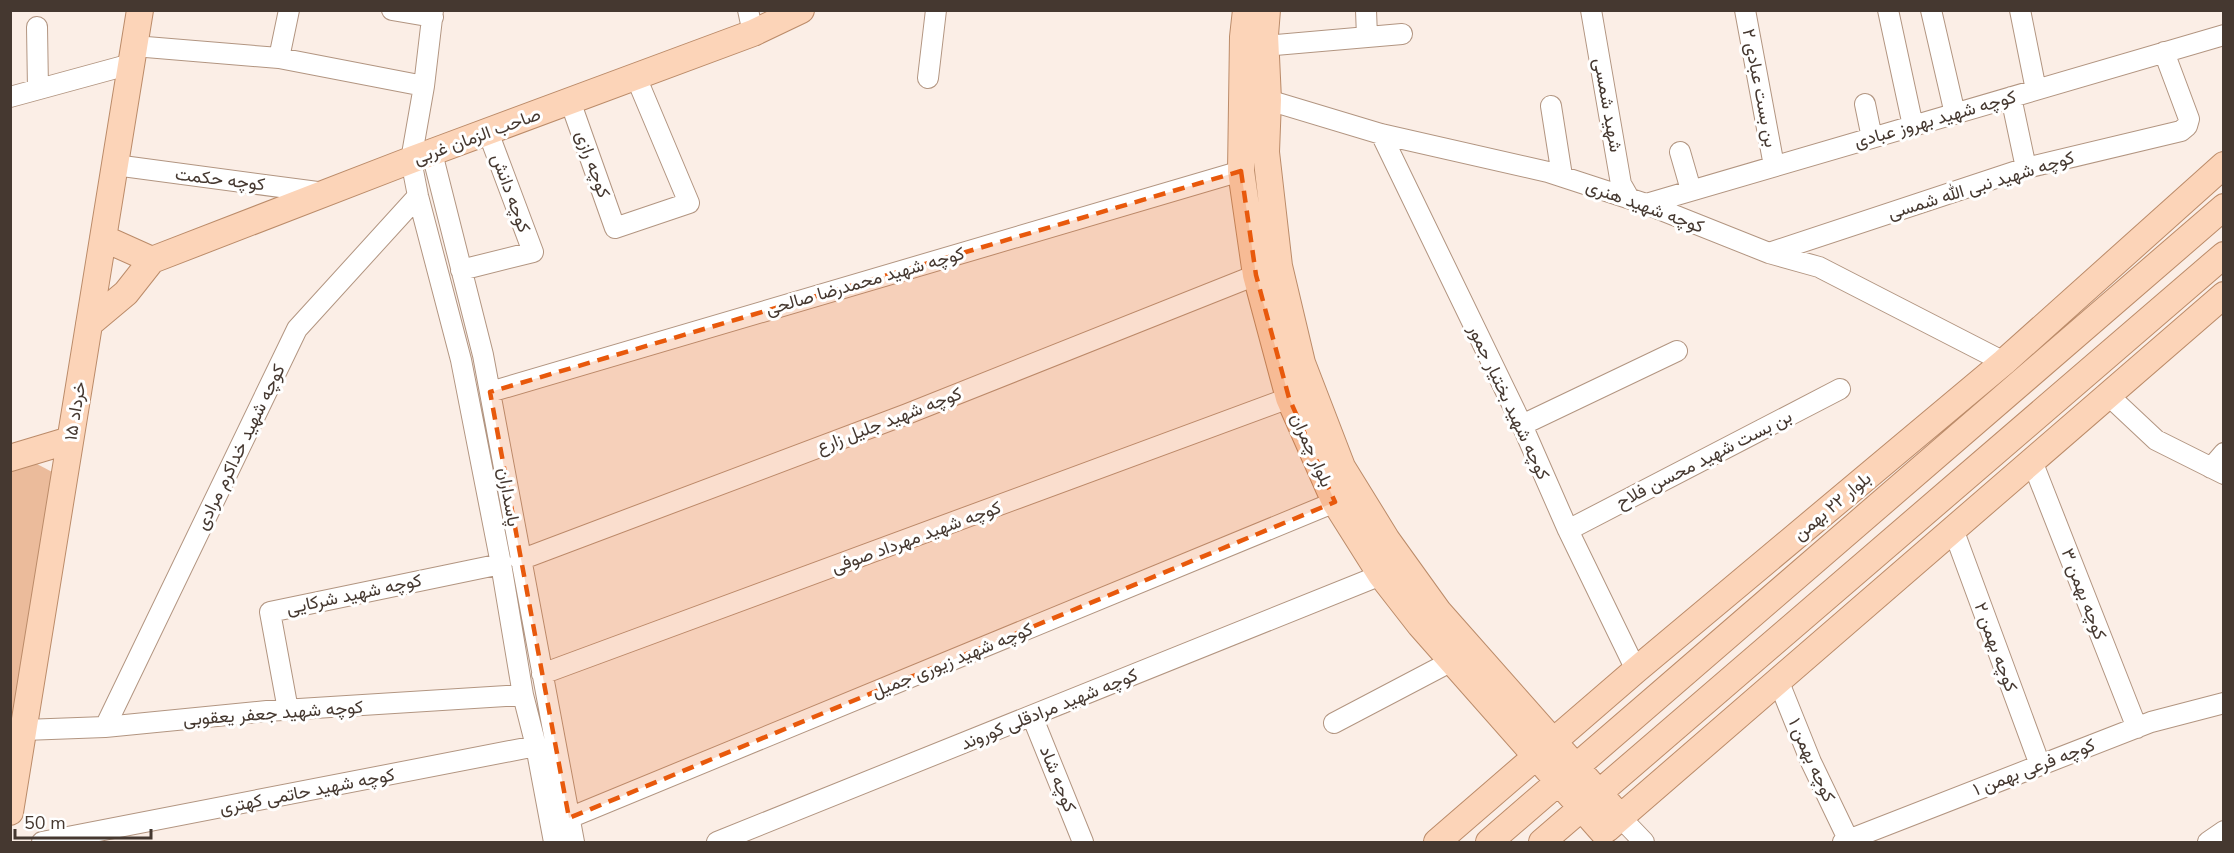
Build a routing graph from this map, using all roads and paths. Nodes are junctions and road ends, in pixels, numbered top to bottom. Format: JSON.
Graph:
{"nodes":[{"id":1,"x":140,"y":10,"type":"edge"},
{"id":2,"x":289,"y":10,"type":"edge"},
{"id":3,"x":392,"y":10,"type":"edge"},
{"id":4,"x":801,"y":10,"type":"edge"},
{"id":5,"x":936,"y":10,"type":"edge"},
{"id":6,"x":1246,"y":10,"type":"edge"},
{"id":7,"x":1268,"y":10,"type":"edge"},
{"id":8,"x":1366,"y":10,"type":"edge"},
{"id":9,"x":1591,"y":10,"type":"edge"},
{"id":10,"x":1745,"y":10,"type":"edge"},
{"id":11,"x":1888,"y":10,"type":"edge"},
{"id":12,"x":1931,"y":10,"type":"edge"},
{"id":13,"x":2020,"y":10,"type":"edge"},
{"id":14,"x":433,"y":14,"type":"edge"},
{"id":15,"x":751,"y":22,"type":"edge"},
{"id":16,"x":37,"y":27,"type":"dead end"},
{"id":17,"x":1402,"y":34,"type":"dead end"},
{"id":18,"x":2223,"y":35,"type":"edge"},
{"id":19,"x":1367,"y":37,"type":"junction"},
{"id":20,"x":1265,"y":46,"type":"junction"},
{"id":21,"x":2164,"y":52,"type":"junction"},
{"id":22,"x":133,"y":55,"type":"junction"},
{"id":23,"x":279,"y":58,"type":"junction"},
{"id":24,"x":636,"y":77,"type":"junction"},
{"id":25,"x":928,"y":78,"type":"dead end"},
{"id":26,"x":424,"y":86,"type":"junction"},
{"id":27,"x":38,"y":89,"type":"junction"},
{"id":28,"x":2036,"y":90,"type":"junction"},
{"id":29,"x":10,"y":97,"type":"edge"},
{"id":30,"x":2011,"y":97,"type":"junction"},
{"id":31,"x":1268,"y":100,"type":"junction"},
{"id":32,"x":570,"y":101,"type":"junction"},
{"id":33,"x":1865,"y":104,"type":"dead end"},
{"id":34,"x":1551,"y":106,"type":"dead end"},
{"id":35,"x":1955,"y":114,"type":"junction"},
{"id":36,"x":1912,"y":126,"type":"junction"},
{"id":37,"x":488,"y":132,"type":"junction"},
{"id":38,"x":1381,"y":134,"type":"junction"},
{"id":39,"x":1872,"y":138,"type":"junction"},
{"id":40,"x":1680,"y":152,"type":"dead end"},
{"id":41,"x":421,"y":157,"type":"junction"},
{"id":42,"x":115,"y":165,"type":"junction"},
{"id":43,"x":2223,"y":165,"type":"edge"},
{"id":44,"x":1774,"y":166,"type":"junction"},
{"id":45,"x":2026,"y":168,"type":"junction"},
{"id":46,"x":1241,"y":171,"type":"junction"},
{"id":47,"x":1562,"y":176,"type":"junction"},
{"id":48,"x":1691,"y":190,"type":"junction"},
{"id":49,"x":325,"y":193,"type":"junction"},
{"id":50,"x":418,"y":196,"type":"junction"},
{"id":51,"x":1638,"y":201,"type":"junction"},
{"id":52,"x":2223,"y":207,"type":"edge"},
{"id":53,"x":103,"y":238,"type":"junction"},
{"id":54,"x":1769,"y":253,"type":"junction"},
{"id":55,"x":2223,"y":255,"type":"edge"},
{"id":56,"x":152,"y":260,"type":"junction"},
{"id":57,"x":461,"y":270,"type":"junction"},
{"id":58,"x":1256,"y":275,"type":"junction"},
{"id":59,"x":2223,"y":295,"type":"edge"},
{"id":60,"x":89,"y":324,"type":"junction"},
{"id":61,"x":1677,"y":351,"type":"dead end"},
{"id":62,"x":2004,"y":362,"type":"junction"},
{"id":63,"x":1840,"y":389,"type":"dead end"},
{"id":64,"x":490,"y":392,"type":"junction"},
{"id":65,"x":2108,"y":395,"type":"junction"},
{"id":66,"x":1289,"y":398,"type":"junction"},
{"id":67,"x":1522,"y":425,"type":"junction"},
{"id":68,"x":70,"y":440,"type":"junction"},
{"id":69,"x":10,"y":458,"type":"edge"},
{"id":70,"x":2032,"y":461,"type":"junction"},
{"id":71,"x":2219,"y":465,"type":"edge"},
{"id":72,"x":1335,"y":502,"type":"junction"},
{"id":73,"x":1953,"y":529,"type":"junction"},
{"id":74,"x":1568,"y":530,"type":"junction"},
{"id":75,"x":511,"y":562,"type":"junction"},
{"id":76,"x":1381,"y":575,"type":"junction"},
{"id":77,"x":1452,"y":661,"type":"junction"},
{"id":78,"x":1636,"y":670,"type":"junction"},
{"id":79,"x":542,"y":674,"type":"junction"},
{"id":80,"x":1778,"y":680,"type":"junction"},
{"id":81,"x":523,"y":695,"type":"junction"},
{"id":82,"x":2223,"y":703,"type":"edge"},
{"id":83,"x":288,"y":710,"type":"junction"},
{"id":84,"x":1032,"y":716,"type":"junction"},
{"id":85,"x":1334,"y":723,"type":"dead end"},
{"id":86,"x":105,"y":727,"type":"junction"},
{"id":87,"x":2137,"y":728,"type":"junction"},
{"id":88,"x":24,"y":730,"type":"junction"},
{"id":89,"x":536,"y":746,"type":"junction"},
{"id":90,"x":1544,"y":749,"type":"junction"},
{"id":91,"x":2040,"y":765,"type":"junction"},
{"id":92,"x":1567,"y":775,"type":"junction"},
{"id":93,"x":1590,"y":801,"type":"junction"},
{"id":94,"x":10,"y":812,"type":"edge"},
{"id":95,"x":569,"y":818,"type":"junction"},
{"id":96,"x":2223,"y":831,"type":"edge"},
{"id":97,"x":1607,"y":834,"type":"edge"},
{"id":98,"x":1845,"y":841,"type":"edge"},
{"id":99,"x":42,"y":843,"type":"edge"},
{"id":100,"x":554,"y":843,"type":"edge"},
{"id":101,"x":574,"y":843,"type":"edge"},
{"id":102,"x":717,"y":843,"type":"edge"},
{"id":103,"x":1083,"y":843,"type":"edge"},
{"id":104,"x":1437,"y":843,"type":"edge"},
{"id":105,"x":1489,"y":843,"type":"edge"},
{"id":106,"x":1542,"y":843,"type":"edge"},
{"id":107,"x":1644,"y":843,"type":"edge"},
{"id":108,"x":2208,"y":843,"type":"edge"}],
"edges":[{"from":1,"to":22,"type":"main road","name":"۱۵ خرداد"},
{"from":2,"to":23,"type":"street"},
{"from":3,"to":14,"type":"street"},
{"from":4,"to":15,"type":"main road","name":"صاحب الزمان غربی"},
{"from":5,"to":25,"type":"street"},
{"from":6,"to":46,"type":"main road","name":"بلوار چمران"},
{"from":7,"to":20,"type":"main road","name":"بلوار چمران"},
{"from":8,"to":19,"type":"street"},
{"from":9,"to":51,"type":"street","name":"شهید شمسی"},
{"from":10,"to":44,"type":"street","name":"بن بست عبادی ۲"},
{"from":11,"to":36,"type":"street"},
{"from":12,"to":35,"type":"street"},
{"from":13,"to":28,"type":"street"},
{"from":14,"to":26,"type":"street"},
{"from":15,"to":24,"type":"main road","name":"صاحب الزمان غربی"},
{"from":16,"to":27,"type":"street"},
{"from":17,"to":19,"type":"street"},
{"from":18,"to":21,"type":"street","name":"کوچه شهید بهروز عبادی"},
{"from":19,"to":20,"type":"street"},
{"from":20,"to":31,"type":"main road","name":"بلوار چمران"},
{"from":21,"to":28,"type":"street","name":"کوچه شهید بهروز عبادی"},
{"from":21,"to":45,"type":"street","name":"کوچه شهید نبی الله شمسی"},
{"from":22,"to":23,"type":"street"},
{"from":22,"to":27,"type":"street"},
{"from":22,"to":42,"type":"main road","name":"۱۵ خرداد"},
{"from":23,"to":26,"type":"street"},
{"from":24,"to":32,"type":"main road","name":"صاحب الزمان غربی"},
{"from":24,"to":32,"type":"street","name":"کوچه رازی"},
{"from":26,"to":41,"type":"street"},
{"from":27,"to":29,"type":"street"},
{"from":28,"to":30,"type":"street","name":"کوچه شهید بهروز عبادی"},
{"from":30,"to":35,"type":"street","name":"کوچه شهید بهروز عبادی"},
{"from":30,"to":45,"type":"street"},
{"from":31,"to":38,"type":"street","name":"کوچه شهید هنری"},
{"from":31,"to":90,"type":"main road","name":"بلوار چمران"},
{"from":32,"to":37,"type":"main road","name":"صاحب الزمان غربی"},
{"from":33,"to":39,"type":"street"},
{"from":34,"to":47,"type":"street"},
{"from":35,"to":36,"type":"street","name":"کوچه شهید بهروز عبادی"},
{"from":36,"to":39,"type":"street","name":"کوچه شهید بهروز عبادی"},
{"from":37,"to":41,"type":"main road","name":"صاحب الزمان غربی"},
{"from":37,"to":57,"type":"street","name":"کوچه دانش"},
{"from":38,"to":47,"type":"street","name":"کوچه شهید هنری"},
{"from":38,"to":67,"type":"street","name":"کوچه شهید بختیار جمور"},
{"from":39,"to":44,"type":"street","name":"کوچه شهید بهروز عبادی"},
{"from":40,"to":48,"type":"street"},
{"from":41,"to":49,"type":"main road","name":"صاحب الزمان غربی"},
{"from":41,"to":50,"type":"street","name":"پاسداران"},
{"from":41,"to":57,"type":"street","name":"پاسداران"},
{"from":42,"to":49,"type":"street","name":"کوچه حکمت"},
{"from":42,"to":53,"type":"main road","name":"۱۵ خرداد"},
{"from":43,"to":62,"type":"main road","name":"بلوار ۲۲ بهمن"},
{"from":44,"to":48,"type":"street","name":"کوچه شهید بهروز عبادی"},
{"from":45,"to":54,"type":"street","name":"کوچه شهید نبی الله شمسی"},
{"from":46,"to":58,"type":"main road","name":"بلوار چمران"},
{"from":46,"to":64,"type":"street","name":"کوچه شهید محمدرضا صالحی"},
{"from":47,"to":51,"type":"street","name":"کوچه شهید هنری"},
{"from":48,"to":51,"type":"street","name":"کوچه شهید بهروز عبادی"},
{"from":49,"to":56,"type":"main road","name":"صاحب الزمان غربی"},
{"from":50,"to":75,"type":"street","name":"پاسداران"},
{"from":50,"to":86,"type":"street","name":"کوچه شهید خداکرم مرادی"},
{"from":51,"to":54,"type":"street","name":"کوچه شهید هنری"},
{"from":52,"to":92,"type":"main road","name":"بلوار ۲۲ بهمن"},
{"from":53,"to":56,"type":"main road"},
{"from":53,"to":60,"type":"main road","name":"۱۵ خرداد"},
{"from":54,"to":62,"type":"street","name":"کوچه شهید هنری"},
{"from":55,"to":93,"type":"main road"},
{"from":56,"to":60,"type":"main road"},
{"from":57,"to":64,"type":"street","name":"پاسداران"},
{"from":58,"to":66,"type":"main road","name":"بلوار چمران"},
{"from":58,"to":75,"type":"street","name":"کوچه شهید جلیل زارع"},
{"from":59,"to":65,"type":"main road"},
{"from":60,"to":68,"type":"main road","name":"۱۵ خرداد"},
{"from":61,"to":67,"type":"street"},
{"from":62,"to":78,"type":"main road","name":"بلوار ۲۲ بهمن"},
{"from":63,"to":74,"type":"street","name":"بن بست شهید محسن فلاح"},
{"from":64,"to":75,"type":"street","name":"پاسداران"},
{"from":65,"to":70,"type":"main road"},
{"from":65,"to":71,"type":"street"},
{"from":66,"to":72,"type":"main road","name":"بلوار چمران"},
{"from":66,"to":79,"type":"street","name":"کوچه شهید مهرداد صوفی"},
{"from":67,"to":74,"type":"street","name":"کوچه شهید بختیار جمور"},
{"from":68,"to":69,"type":"main road"},
{"from":68,"to":88,"type":"main road","name":"۱۵ خرداد"},
{"from":70,"to":73,"type":"main road"},
{"from":70,"to":87,"type":"street","name":"کوچه بهمن ۳"},
{"from":72,"to":76,"type":"main road","name":"بلوار چمران"},
{"from":72,"to":95,"type":"street","name":"کوچه شهید زیوری جمیل"},
{"from":73,"to":80,"type":"main road"},
{"from":73,"to":91,"type":"street","name":"کوچه بهمن ۲"},
{"from":74,"to":78,"type":"street","name":"کوچه شهید بختیار جمور"},
{"from":75,"to":79,"type":"street","name":"پاسداران"},
{"from":75,"to":81,"type":"street","name":"پاسداران"},
{"from":75,"to":83,"type":"street","name":"کوچه شهید شرکایی"},
{"from":76,"to":77,"type":"main road","name":"بلوار چمران"},
{"from":76,"to":84,"type":"street","name":"کوچه شهید مرادقلی کوروند"},
{"from":77,"to":85,"type":"street"},
{"from":77,"to":90,"type":"main road","name":"بلوار چمران"},
{"from":78,"to":90,"type":"main road","name":"بلوار ۲۲ بهمن"},
{"from":79,"to":95,"type":"street","name":"پاسداران"},
{"from":80,"to":97,"type":"main road"},
{"from":80,"to":98,"type":"street","name":"کوچه بهمن ۱"},
{"from":81,"to":83,"type":"street","name":"کوچه شهید جعفر یعقوبی"},
{"from":81,"to":89,"type":"street","name":"پاسداران"},
{"from":82,"to":87,"type":"street","name":"کوچه فرعی بهمن ۱"},
{"from":83,"to":86,"type":"street","name":"کوچه شهید جعفر یعقوبی"},
{"from":84,"to":102,"type":"street","name":"کوچه شهید مرادقلی کوروند"},
{"from":84,"to":103,"type":"street","name":"کوچه شاد"},
{"from":86,"to":88,"type":"street","name":"کوچه شهید جعفر یعقوبی"},
{"from":87,"to":91,"type":"street","name":"کوچه فرعی بهمن ۱"},
{"from":88,"to":94,"type":"main road","name":"۱۵ خرداد"},
{"from":89,"to":99,"type":"street","name":"کوچه شهید حاتمی کهتری"},
{"from":89,"to":100,"type":"street","name":"پاسداران"},
{"from":90,"to":92,"type":"main road","name":"بلوار چمران"},
{"from":90,"to":104,"type":"main road","name":"بلوار ۲۲ بهمن"},
{"from":91,"to":98,"type":"street","name":"کوچه فرعی بهمن ۱"},
{"from":92,"to":93,"type":"main road","name":"بلوار چمران"},
{"from":92,"to":105,"type":"main road","name":"بلوار ۲۲ بهمن"},
{"from":93,"to":97,"type":"main road","name":"بلوار چمران"},
{"from":93,"to":106,"type":"main road"},
{"from":95,"to":101,"type":"street","name":"پاسداران"},
{"from":96,"to":108,"type":"street"},
{"from":97,"to":107,"type":"street"}]}
